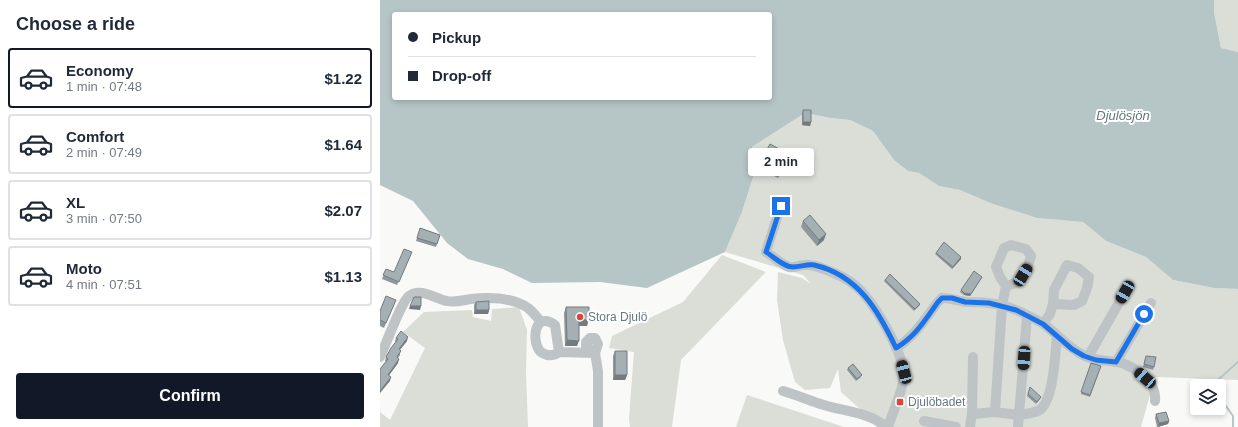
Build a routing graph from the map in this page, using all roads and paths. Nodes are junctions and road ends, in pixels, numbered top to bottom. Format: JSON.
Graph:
{"nodes":[{"id":1,"x":781,"y":206,"type":"dead end"},
{"id":2,"x":1006,"y":286,"type":"dead end"},
{"id":3,"x":1125,"y":292,"type":"dead end"},
{"id":4,"x":1152,"y":302,"type":"dead end"},
{"id":5,"x":1053,"y":304,"type":"dead end"},
{"id":6,"x":1002,"y":306,"type":"junction"},
{"id":7,"x":1027,"y":316,"type":"junction"},
{"id":8,"x":541,"y":322,"type":"junction"},
{"id":9,"x":1043,"y":324,"type":"junction"},
{"id":10,"x":1057,"y":336,"type":"junction"},
{"id":11,"x":896,"y":348,"type":"junction"},
{"id":12,"x":559,"y":352,"type":"junction"},
{"id":13,"x":380,"y":357,"type":"edge"},
{"id":14,"x":973,"y":357,"type":"dead end"},
{"id":15,"x":1088,"y":357,"type":"junction"},
{"id":16,"x":1116,"y":362,"type":"junction"},
{"id":17,"x":783,"y":390,"type":"dead end"},
{"id":18,"x":1155,"y":401,"type":"dead end"},
{"id":19,"x":995,"y":412,"type":"junction"},
{"id":20,"x":972,"y":414,"type":"junction"},
{"id":21,"x":1020,"y":415,"type":"junction"},
{"id":22,"x":924,"y":421,"type":"dead end"},
{"id":23,"x":598,"y":427,"type":"edge"},
{"id":24,"x":886,"y":427,"type":"edge"},
{"id":25,"x":956,"y":427,"type":"edge"},
{"id":26,"x":970,"y":427,"type":"edge"},
{"id":27,"x":1018,"y":427,"type":"edge"}],
"edges":[{"from":1,"to":11,"type":"street"},
{"from":2,"to":6,"type":"street"},
{"from":3,"to":15,"type":"street"},
{"from":4,"to":16,"type":"street"},
{"from":5,"to":9,"type":"street"},
{"from":6,"to":7,"type":"street"},
{"from":6,"to":11,"type":"street"},
{"from":6,"to":19,"type":"street"},
{"from":7,"to":9,"type":"street"},
{"from":7,"to":21,"type":"street"},
{"from":8,"to":12,"type":"street"},
{"from":8,"to":12,"type":"street"},
{"from":8,"to":13,"type":"street"},
{"from":9,"to":10,"type":"street"},
{"from":10,"to":15,"type":"street"},
{"from":10,"to":21,"type":"street"},
{"from":11,"to":24,"type":"street"},
{"from":12,"to":23,"type":"street"},
{"from":14,"to":20,"type":"street"},
{"from":15,"to":16,"type":"street"},
{"from":16,"to":18,"type":"street"},
{"from":17,"to":24,"type":"street"},
{"from":19,"to":20,"type":"street"},
{"from":19,"to":21,"type":"street"},
{"from":20,"to":26,"type":"street"},
{"from":21,"to":27,"type":"street"},
{"from":22,"to":25,"type":"street"}]}
